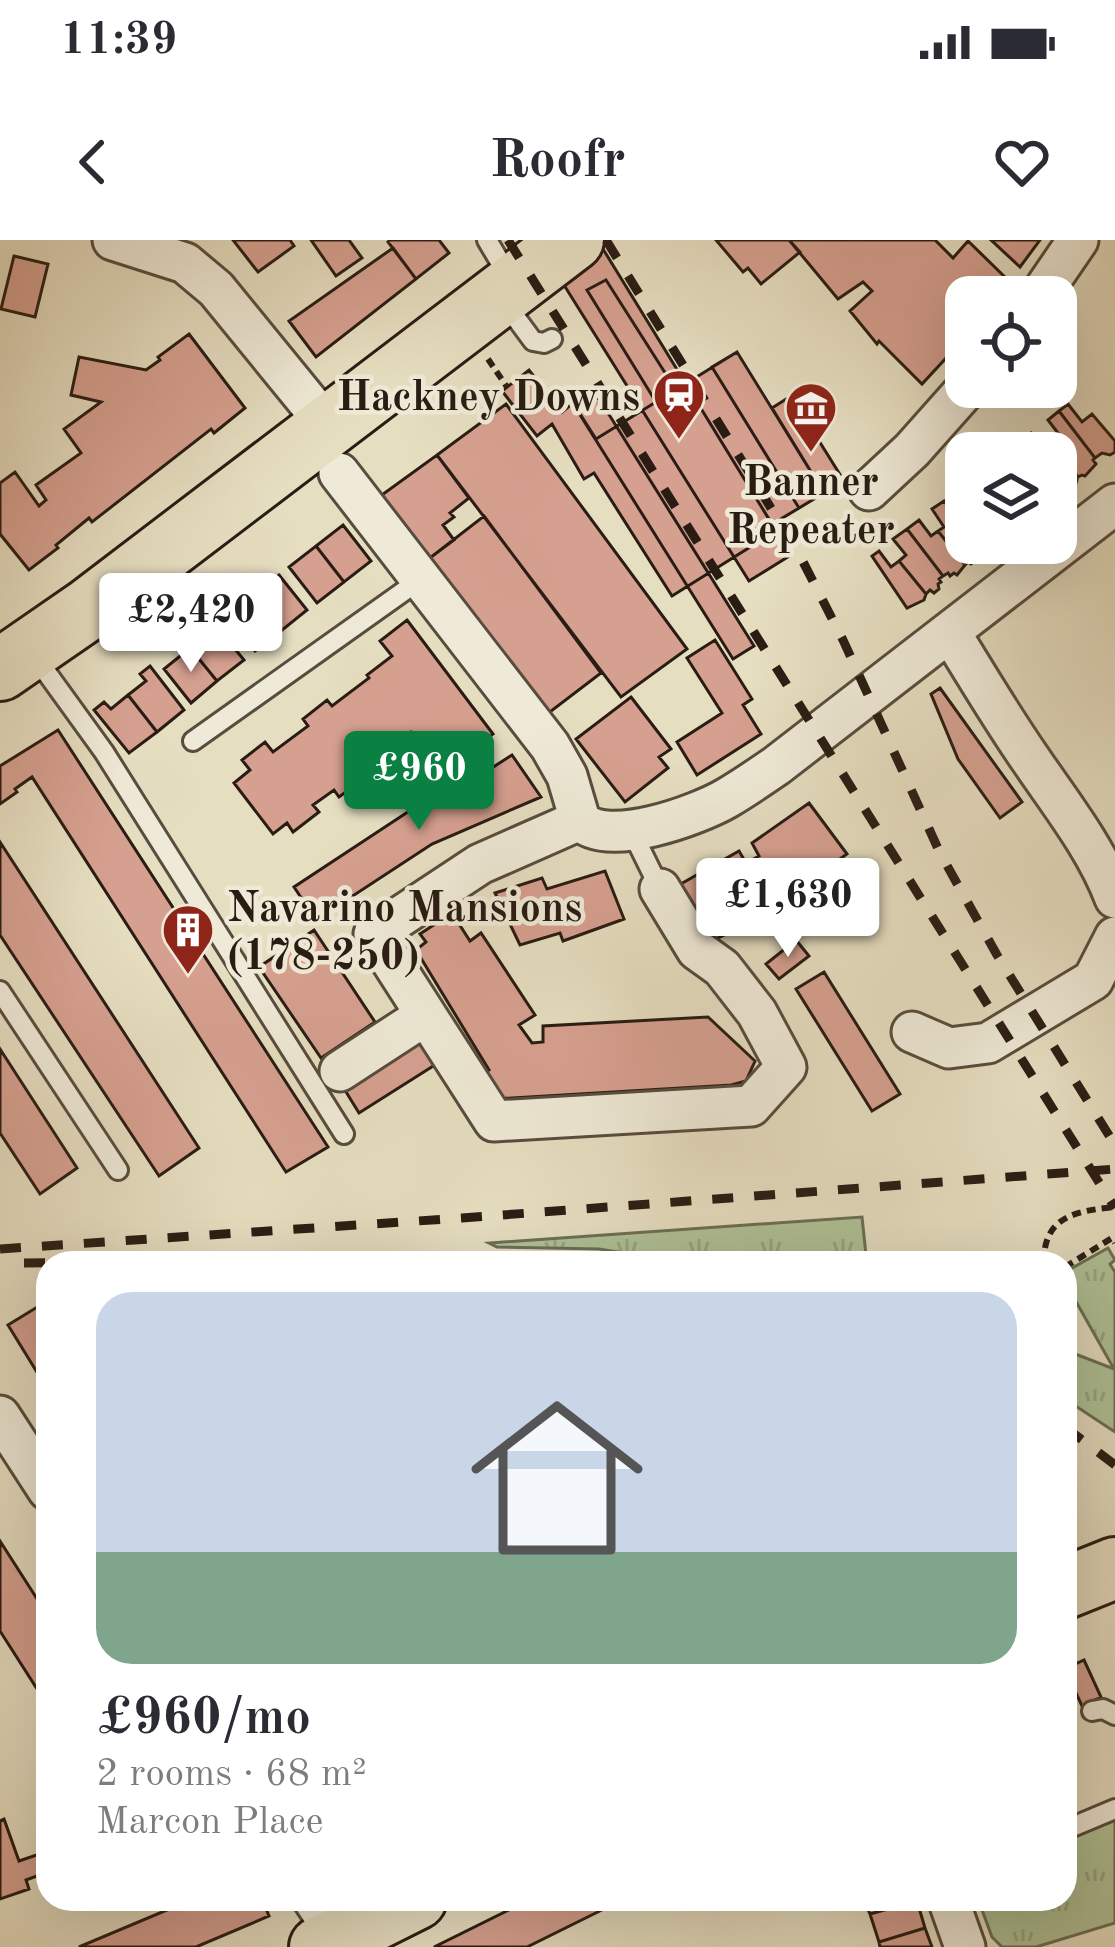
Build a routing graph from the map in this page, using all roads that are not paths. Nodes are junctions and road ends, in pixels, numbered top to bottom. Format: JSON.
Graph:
{"nodes":[{"id":1,"x":113,"y":240,"type":"edge"},
{"id":2,"x":573,"y":240,"type":"edge"},
{"id":3,"x":1078,"y":240,"type":"edge"},
{"id":4,"x":180,"y":250,"type":"edge"},
{"id":5,"x":500,"y":274,"type":"edge"},
{"id":6,"x":1053,"y":276,"type":"edge"},
{"id":7,"x":552,"y":339,"type":"dead end"},
{"id":8,"x":949,"y":408,"type":"edge"},
{"id":9,"x":333,"y":449,"type":"junction"},
{"id":10,"x":868,"y":490,"type":"dead end"},
{"id":11,"x":1115,"y":504,"type":"edge"},
{"id":12,"x":422,"y":579,"type":"junction"},
{"id":13,"x":950,"y":632,"type":"junction"},
{"id":14,"x":15,"y":660,"type":"edge"},
{"id":15,"x":193,"y":741,"type":"dead end"},
{"id":16,"x":580,"y":820,"type":"junction"},
{"id":17,"x":631,"y":830,"type":"junction"},
{"id":18,"x":660,"y":889,"type":"joint"},
{"id":19,"x":1115,"y":898,"type":"edge"},
{"id":20,"x":1115,"y":939,"type":"edge"},
{"id":21,"x":0,"y":991,"type":"edge"},
{"id":22,"x":426,"y":1015,"type":"junction"},
{"id":23,"x":912,"y":1032,"type":"dead end"},
{"id":24,"x":340,"y":1071,"type":"dead end"},
{"id":25,"x":344,"y":1134,"type":"dead end"},
{"id":26,"x":118,"y":1170,"type":"dead end"},
{"id":27,"x":0,"y":1416,"type":"edge"},
{"id":28,"x":36,"y":1472,"type":"edge"},
{"id":29,"x":1091,"y":1711,"type":"dead end"},
{"id":30,"x":1115,"y":1715,"type":"edge"},
{"id":31,"x":1115,"y":1809,"type":"edge"},
{"id":32,"x":1077,"y":1825,"type":"edge"},
{"id":33,"x":385,"y":1911,"type":"edge"},
{"id":34,"x":952,"y":1911,"type":"edge"},
{"id":35,"x":329,"y":1933,"type":"edge"},
{"id":36,"x":965,"y":1947,"type":"edge"}],
"edges":[{"from":1,"to":4,"type":"street"},
{"from":2,"to":5,"type":"main road"},
{"from":3,"to":6,"type":"street"},
{"from":4,"to":9,"type":"street"},
{"from":5,"to":7,"type":"lane"},
{"from":5,"to":9,"type":"main road"},
{"from":8,"to":10,"type":"street"},
{"from":9,"to":12,"type":"street"},
{"from":9,"to":14,"type":"main road"},
{"from":11,"to":13,"type":"street"},
{"from":12,"to":15,"type":"lane"},
{"from":12,"to":16,"type":"street"},
{"from":13,"to":17,"type":"street"},
{"from":13,"to":19,"type":"street"},
{"from":14,"to":25,"type":"lane"},
{"from":16,"to":17,"type":"street"},
{"from":16,"to":22,"type":"street"},
{"from":17,"to":18,"type":"lane"},
{"from":18,"to":22,"type":"street"},
{"from":20,"to":23,"type":"street"},
{"from":21,"to":26,"type":"lane"},
{"from":22,"to":24,"type":"street"},
{"from":27,"to":28,"type":"street"},
{"from":29,"to":30,"type":"lane"},
{"from":31,"to":32,"type":"lane"},
{"from":33,"to":35,"type":"main road"},
{"from":34,"to":36,"type":"street"}]}
